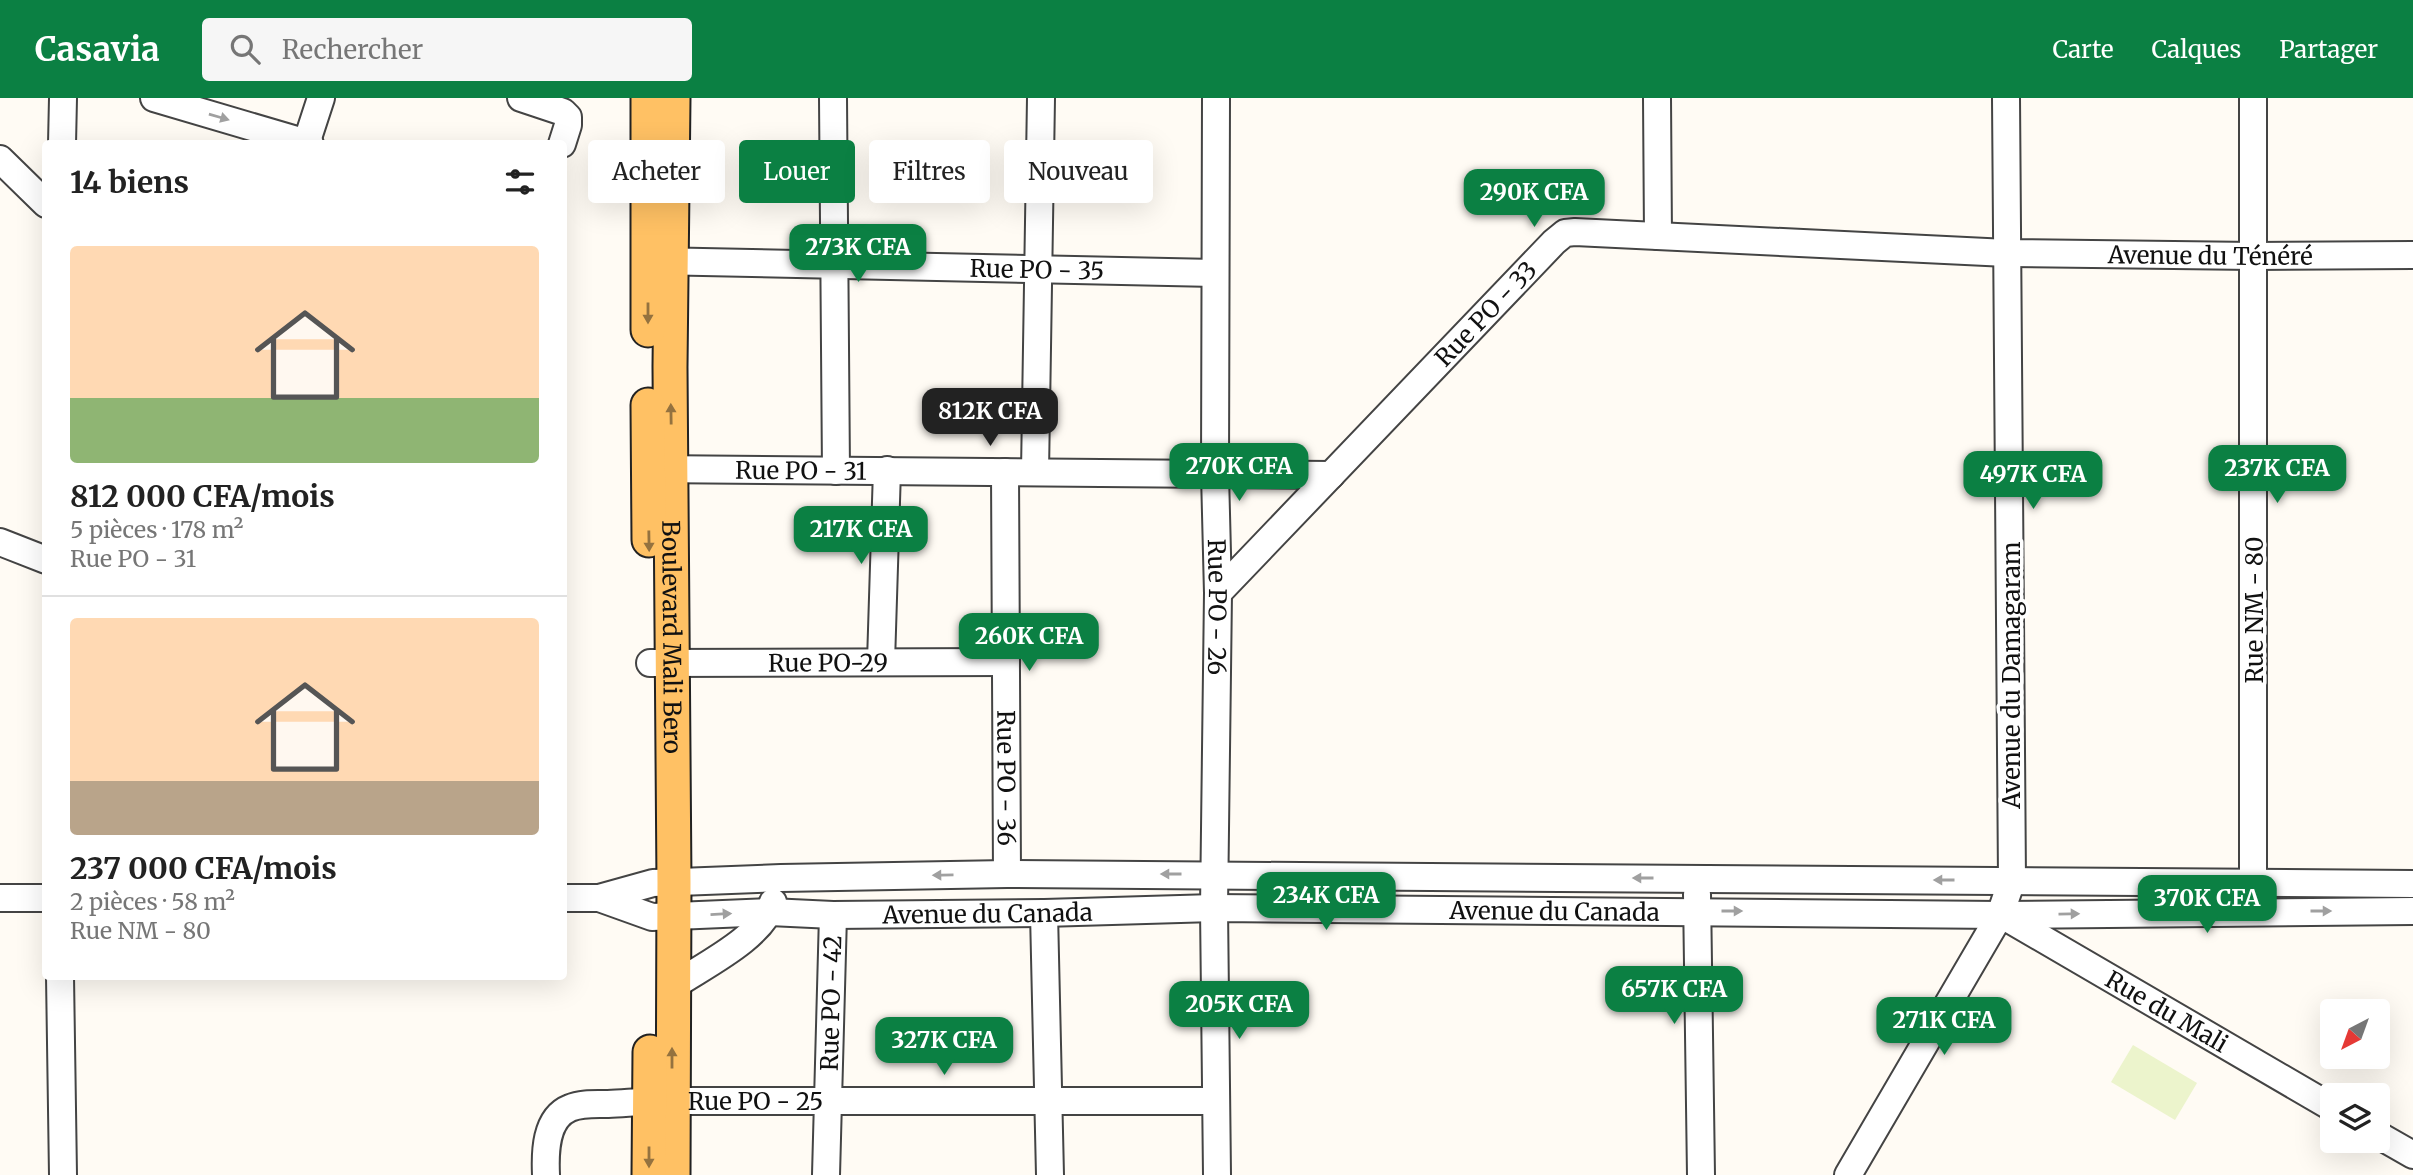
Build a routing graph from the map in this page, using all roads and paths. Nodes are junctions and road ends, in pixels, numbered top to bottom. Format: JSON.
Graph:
{"nodes":[{"id":1,"x":63,"y":98,"type":"edge"},
{"id":2,"x":154,"y":98,"type":"edge"},
{"id":3,"x":321,"y":98,"type":"edge"},
{"id":4,"x":521,"y":98,"type":"edge"},
{"id":5,"x":648,"y":98,"type":"edge"},
{"id":6,"x":673,"y":98,"type":"edge"},
{"id":7,"x":833,"y":98,"type":"edge"},
{"id":8,"x":1041,"y":98,"type":"edge"},
{"id":9,"x":1216,"y":98,"type":"edge"},
{"id":10,"x":1657,"y":98,"type":"edge"},
{"id":11,"x":2006,"y":98,"type":"edge"},
{"id":12,"x":2253,"y":98,"type":"edge"},
{"id":13,"x":62,"y":140,"type":"edge"},
{"id":14,"x":297,"y":140,"type":"edge"},
{"id":15,"x":308,"y":140,"type":"edge"},
{"id":16,"x":563,"y":140,"type":"edge"},
{"id":17,"x":0,"y":159,"type":"edge"},
{"id":18,"x":42,"y":200,"type":"edge"},
{"id":19,"x":1658,"y":236,"type":"junction"},
{"id":20,"x":2007,"y":254,"type":"junction"},
{"id":21,"x":2413,"y":255,"type":"edge"},
{"id":22,"x":2254,"y":256,"type":"junction"},
{"id":23,"x":660,"y":261,"type":"junction"},
{"id":24,"x":835,"y":265,"type":"junction"},
{"id":25,"x":1038,"y":269,"type":"junction"},
{"id":26,"x":1215,"y":273,"type":"junction"},
{"id":27,"x":660,"y":469,"type":"junction"},
{"id":28,"x":887,"y":470,"type":"junction"},
{"id":29,"x":836,"y":471,"type":"junction"},
{"id":30,"x":1004,"y":472,"type":"junction"},
{"id":31,"x":1035,"y":472,"type":"junction"},
{"id":32,"x":1215,"y":474,"type":"junction"},
{"id":33,"x":1331,"y":474,"type":"junction"},
{"id":34,"x":0,"y":542,"type":"edge"},
{"id":35,"x":42,"y":558,"type":"edge"},
{"id":36,"x":1218,"y":593,"type":"junction"},
{"id":37,"x":1006,"y":662,"type":"junction"},
{"id":38,"x":662,"y":663,"type":"junction"},
{"id":39,"x":881,"y":663,"type":"junction"},
{"id":40,"x":1007,"y":874,"type":"junction"},
{"id":41,"x":1214,"y":874,"type":"junction"},
{"id":42,"x":781,"y":878,"type":"junction"},
{"id":43,"x":1698,"y":878,"type":"junction"},
{"id":44,"x":2012,"y":880,"type":"junction"},
{"id":45,"x":2253,"y":882,"type":"junction"},
{"id":46,"x":663,"y":883,"type":"junction"},
{"id":47,"x":2413,"y":884,"type":"edge"},
{"id":48,"x":0,"y":898,"type":"edge"},
{"id":49,"x":42,"y":898,"type":"edge"},
{"id":50,"x":567,"y":898,"type":"edge"},
{"id":51,"x":599,"y":898,"type":"junction"},
{"id":52,"x":1214,"y":908,"type":"junction"},
{"id":53,"x":1696,"y":911,"type":"junction"},
{"id":54,"x":2252,"y":911,"type":"junction"},
{"id":55,"x":2413,"y":911,"type":"edge"},
{"id":56,"x":770,"y":912,"type":"junction"},
{"id":57,"x":1044,"y":913,"type":"junction"},
{"id":58,"x":833,"y":915,"type":"junction"},
{"id":59,"x":2000,"y":915,"type":"junction"},
{"id":60,"x":662,"y":917,"type":"junction"},
{"id":61,"x":60,"y":980,"type":"edge"},
{"id":62,"x":672,"y":987,"type":"junction"},
{"id":63,"x":2320,"y":1100,"type":"edge"},
{"id":64,"x":661,"y":1101,"type":"junction"},
{"id":65,"x":829,"y":1101,"type":"junction"},
{"id":66,"x":1048,"y":1101,"type":"junction"},
{"id":67,"x":1216,"y":1101,"type":"junction"},
{"id":68,"x":2390,"y":1142,"type":"edge"},
{"id":69,"x":2413,"y":1155,"type":"edge"},
{"id":70,"x":63,"y":1175,"type":"edge"},
{"id":71,"x":546,"y":1175,"type":"edge"},
{"id":72,"x":649,"y":1175,"type":"edge"},
{"id":73,"x":673,"y":1175,"type":"edge"},
{"id":74,"x":826,"y":1175,"type":"edge"},
{"id":75,"x":1050,"y":1175,"type":"edge"},
{"id":76,"x":1217,"y":1175,"type":"edge"},
{"id":77,"x":1700,"y":1175,"type":"edge"},
{"id":78,"x":1848,"y":1175,"type":"edge"}],
"edges":[{"from":1,"to":13,"type":"street"},
{"from":2,"to":14,"type":"street","one_way":true},
{"from":3,"to":15,"type":"street"},
{"from":4,"to":16,"type":"street"},
{"from":5,"to":23,"type":"main road","name":"Boulevard Mali Bero"},
{"from":6,"to":23,"type":"main road","name":"Boulevard Mali Bero"},
{"from":7,"to":24,"type":"street"},
{"from":8,"to":25,"type":"street"},
{"from":9,"to":26,"type":"street","name":"Rue PO - 26"},
{"from":10,"to":19,"type":"street"},
{"from":11,"to":20,"type":"street","name":"Avenue du Damagaram"},
{"from":12,"to":22,"type":"street","name":"Rue NM - 80"},
{"from":17,"to":18,"type":"street"},
{"from":19,"to":20,"type":"street","name":"Rue PO - 33"},
{"from":19,"to":33,"type":"street","name":"Rue PO - 33"},
{"from":20,"to":22,"type":"street","name":"Avenue du Ténéré"},
{"from":20,"to":44,"type":"street","name":"Avenue du Damagaram"},
{"from":21,"to":22,"type":"street","name":"Avenue du Ténéré"},
{"from":22,"to":45,"type":"street","name":"Rue NM - 80"},
{"from":23,"to":24,"type":"street","name":"Rue PO - 35"},
{"from":23,"to":27,"type":"main road","name":"Boulevard Mali Bero"},
{"from":24,"to":25,"type":"street","name":"Rue PO - 35"},
{"from":24,"to":29,"type":"street"},
{"from":25,"to":26,"type":"street","name":"Rue PO - 35"},
{"from":25,"to":31,"type":"street"},
{"from":26,"to":32,"type":"street","name":"Rue PO - 26"},
{"from":27,"to":29,"type":"street","name":"Rue PO - 31"},
{"from":27,"to":38,"type":"main road","name":"Boulevard Mali Bero"},
{"from":28,"to":29,"type":"street","name":"Rue PO - 31"},
{"from":28,"to":30,"type":"street","name":"Rue PO - 31"},
{"from":28,"to":39,"type":"street"},
{"from":30,"to":31,"type":"street","name":"Rue PO - 31"},
{"from":30,"to":37,"type":"street","name":"Rue PO - 36"},
{"from":31,"to":32,"type":"street","name":"Rue PO - 31"},
{"from":32,"to":33,"type":"street","name":"Rue PO - 31"},
{"from":32,"to":36,"type":"street","name":"Rue PO - 26"},
{"from":33,"to":36,"type":"street","name":"Rue PO - 33"},
{"from":34,"to":35,"type":"street"},
{"from":36,"to":41,"type":"street","name":"Rue PO - 26"},
{"from":37,"to":39,"type":"street","name":"Rue PO-29"},
{"from":37,"to":40,"type":"street","name":"Rue PO - 36"},
{"from":38,"to":39,"type":"street","name":"Rue PO-29"},
{"from":38,"to":46,"type":"main road","name":"Boulevard Mali Bero"},
{"from":41,"to":40,"type":"street","name":"Avenue du Canada","one_way":true},
{"from":40,"to":42,"type":"street","name":"Avenue du Canada","one_way":true},
{"from":43,"to":41,"type":"street","name":"Avenue du Canada","one_way":true},
{"from":41,"to":52,"type":"street","name":"Rue PO - 26"},
{"from":42,"to":46,"type":"street","name":"Avenue du Canada"},
{"from":42,"to":56,"type":"street"},
{"from":44,"to":43,"type":"street","name":"Avenue du Canada","one_way":true},
{"from":43,"to":53,"type":"street"},
{"from":44,"to":45,"type":"street","name":"Avenue du Canada"},
{"from":44,"to":59,"type":"street","name":"Avenue du Damagaram"},
{"from":45,"to":47,"type":"street","name":"Avenue du Canada"},
{"from":45,"to":54,"type":"street","name":"Rue NM - 80"},
{"from":46,"to":51,"type":"street","name":"Avenue du Canada"},
{"from":46,"to":60,"type":"main road","name":"Boulevard Mali Bero"},
{"from":48,"to":49,"type":"street"},
{"from":50,"to":51,"type":"street"},
{"from":51,"to":60,"type":"street"},
{"from":52,"to":53,"type":"street","name":"Avenue du Canada"},
{"from":52,"to":57,"type":"street","name":"Avenue du Canada"},
{"from":52,"to":67,"type":"street","name":"Rue PO - 26"},
{"from":53,"to":59,"type":"street","name":"Avenue du Canada","one_way":true},
{"from":53,"to":77,"type":"street"},
{"from":54,"to":55,"type":"street","name":"Avenue du Canada","one_way":true},
{"from":59,"to":54,"type":"street","name":"Avenue du Canada","one_way":true},
{"from":56,"to":58,"type":"street","name":"Avenue du Canada"},
{"from":60,"to":56,"type":"street","name":"Avenue du Canada","one_way":true},
{"from":56,"to":62,"type":"street"},
{"from":57,"to":58,"type":"street","name":"Avenue du Canada"},
{"from":57,"to":66,"type":"street"},
{"from":58,"to":65,"type":"street","name":"Rue PO - 42"},
{"from":59,"to":63,"type":"street","name":"Rue du Mali"},
{"from":59,"to":78,"type":"street","name":"Avenue du Damagaram"},
{"from":60,"to":62,"type":"main road","name":"Boulevard Mali Bero"},
{"from":60,"to":64,"type":"main road","name":"Boulevard Mali Bero"},
{"from":61,"to":70,"type":"street"},
{"from":64,"to":62,"type":"main road","name":"Boulevard Mali Bero","one_way":true},
{"from":64,"to":65,"type":"street","name":"Rue PO - 25"},
{"from":64,"to":71,"type":"street","name":"Rue PO - 25"},
{"from":64,"to":72,"type":"main road","name":"Boulevard Mali Bero","one_way":true},
{"from":64,"to":73,"type":"main road","name":"Boulevard Mali Bero"},
{"from":65,"to":66,"type":"street","name":"Rue PO - 25"},
{"from":65,"to":74,"type":"street","name":"Rue PO - 42"},
{"from":66,"to":67,"type":"street","name":"Rue PO - 25"},
{"from":66,"to":75,"type":"street"},
{"from":67,"to":76,"type":"street","name":"Rue PO - 26"},
{"from":68,"to":69,"type":"street"}]}
